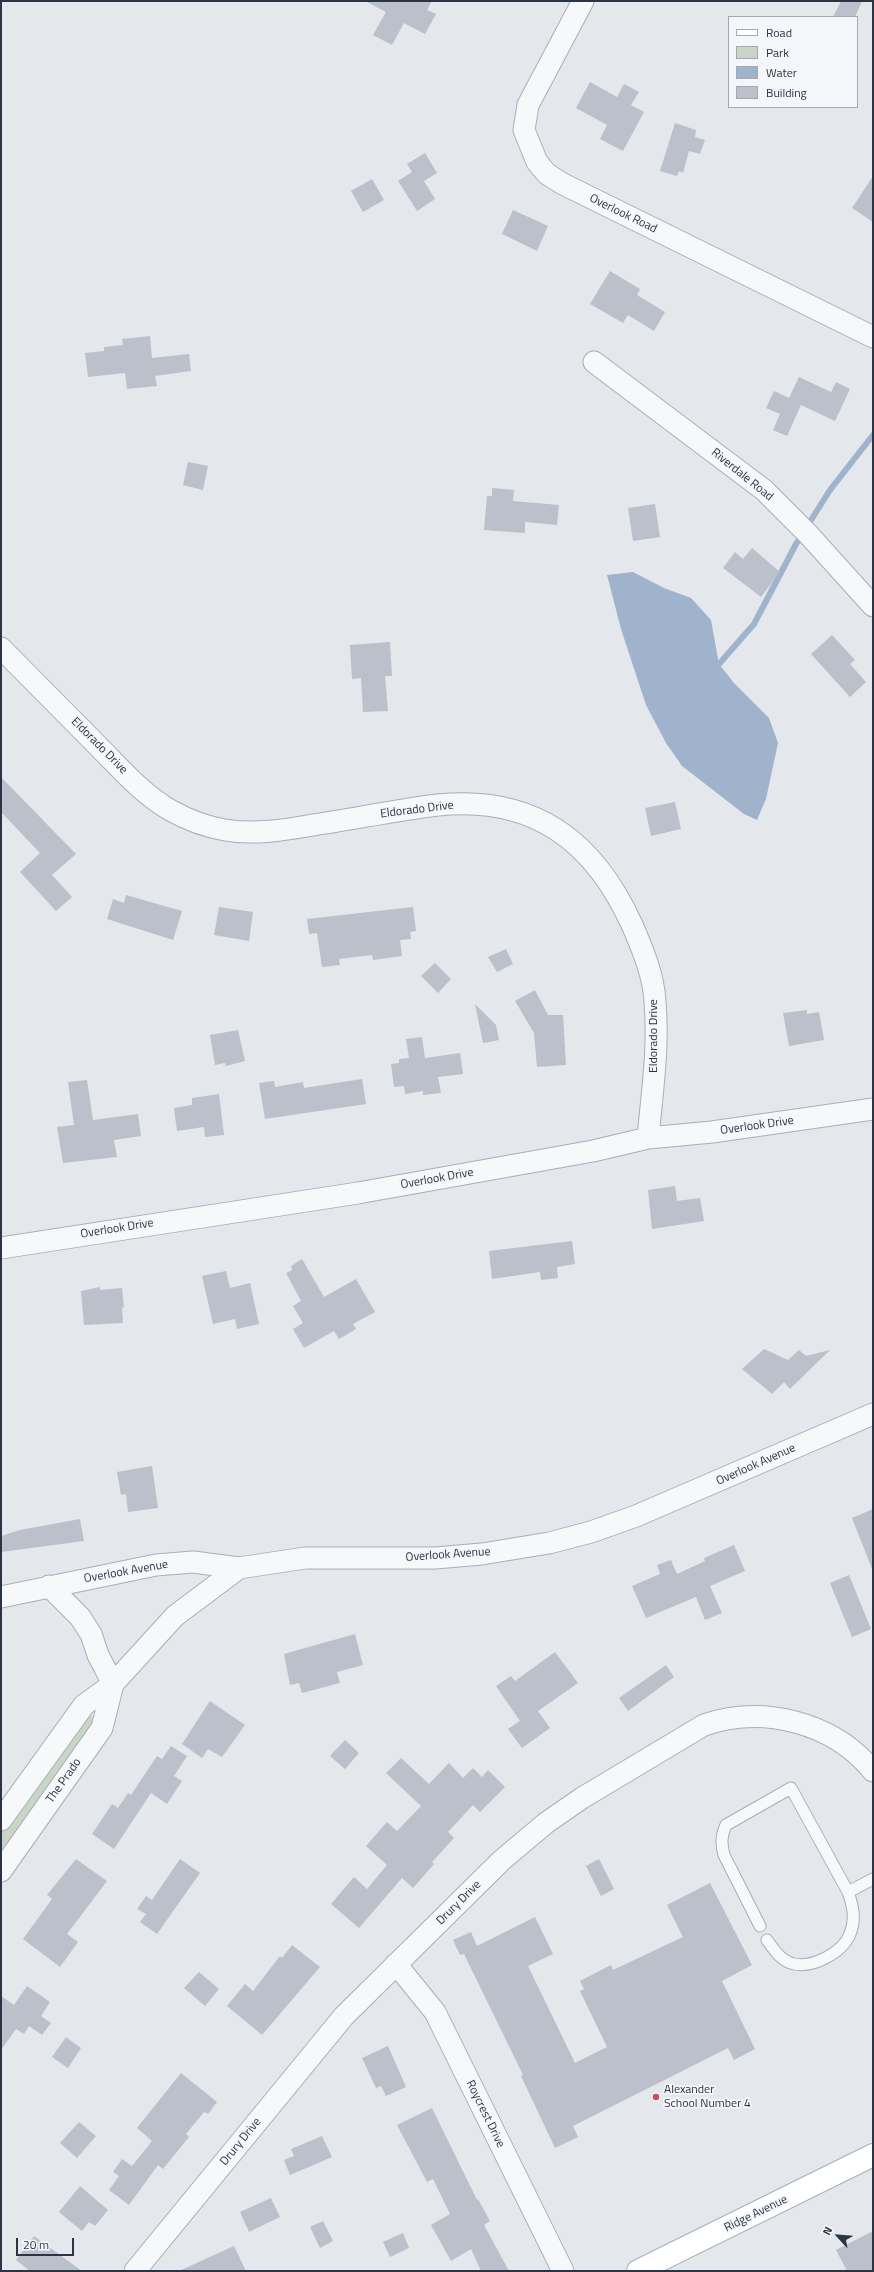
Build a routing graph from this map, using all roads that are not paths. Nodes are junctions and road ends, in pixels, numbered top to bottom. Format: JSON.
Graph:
{"nodes":[{"id":1,"x":583,"y":1,"type":"edge"},
{"id":2,"x":873,"y":337,"type":"edge"},
{"id":3,"x":594,"y":362,"type":"dead end"},
{"id":4,"x":873,"y":606,"type":"edge"},
{"id":5,"x":1,"y":648,"type":"edge"},
{"id":6,"x":873,"y":1109,"type":"edge"},
{"id":7,"x":648,"y":1138,"type":"junction"},
{"id":8,"x":1,"y":1248,"type":"edge"},
{"id":9,"x":873,"y":1414,"type":"edge"},
{"id":10,"x":239,"y":1568,"type":"junction"},
{"id":11,"x":49,"y":1586,"type":"junction"},
{"id":12,"x":1,"y":1597,"type":"edge"},
{"id":13,"x":112,"y":1684,"type":"junction"},
{"id":14,"x":873,"y":1771,"type":"edge"},
{"id":15,"x":1,"y":1820,"type":"edge"},
{"id":16,"x":1,"y":1871,"type":"edge"},
{"id":17,"x":873,"y":1879,"type":"edge"},
{"id":18,"x":848,"y":1892,"type":"junction"},
{"id":19,"x":760,"y":1926,"type":"dead end"},
{"id":20,"x":767,"y":1940,"type":"dead end"},
{"id":21,"x":396,"y":1964,"type":"junction"},
{"id":22,"x":873,"y":2155,"type":"edge"},
{"id":23,"x":135,"y":2271,"type":"edge"},
{"id":24,"x":563,"y":2271,"type":"edge"},
{"id":25,"x":638,"y":2271,"type":"edge"}],
"edges":[{"from":1,"to":2,"type":"street","name":"Overlook Road"},
{"from":3,"to":4,"type":"street","name":"Riverdale Road"},
{"from":5,"to":7,"type":"street","name":"Eldorado Drive"},
{"from":6,"to":7,"type":"street","name":"Overlook Drive"},
{"from":7,"to":8,"type":"street","name":"Overlook Drive"},
{"from":9,"to":10,"type":"street","name":"Overlook Avenue"},
{"from":10,"to":11,"type":"street","name":"Overlook Avenue"},
{"from":10,"to":13,"type":"street"},
{"from":11,"to":12,"type":"street","name":"Overlook Avenue"},
{"from":11,"to":13,"type":"street"},
{"from":13,"to":15,"type":"street"},
{"from":13,"to":16,"type":"street","name":"The Prado"},
{"from":14,"to":21,"type":"street","name":"Drury Drive"},
{"from":17,"to":18,"type":"lane"},
{"from":18,"to":19,"type":"lane"},
{"from":18,"to":20,"type":"lane"},
{"from":21,"to":23,"type":"street","name":"Drury Drive"},
{"from":21,"to":24,"type":"street","name":"Roycrest Drive"},
{"from":22,"to":25,"type":"street","name":"Ridge Avenue"}]}
